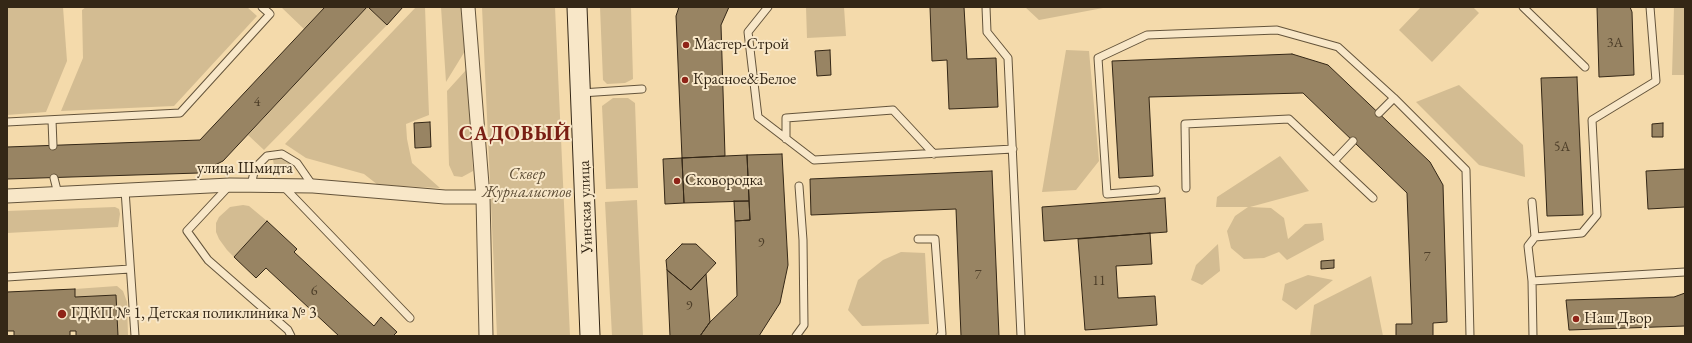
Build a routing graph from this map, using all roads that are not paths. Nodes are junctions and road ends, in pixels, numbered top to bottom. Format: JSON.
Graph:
{"nodes":[{"id":1,"x":262,"y":7,"type":"edge"},
{"id":2,"x":468,"y":7,"type":"edge"},
{"id":3,"x":577,"y":7,"type":"edge"},
{"id":4,"x":768,"y":7,"type":"edge"},
{"id":5,"x":986,"y":7,"type":"edge"},
{"id":6,"x":1523,"y":7,"type":"edge"},
{"id":7,"x":1650,"y":7,"type":"edge"},
{"id":8,"x":1585,"y":67,"type":"dead end"},
{"id":9,"x":642,"y":89,"type":"dead end"},
{"id":10,"x":580,"y":93,"type":"junction"},
{"id":11,"x":1394,"y":98,"type":"junction"},
{"id":12,"x":1379,"y":113,"type":"dead end"},
{"id":13,"x":52,"y":120,"type":"junction"},
{"id":14,"x":7,"y":122,"type":"edge"},
{"id":15,"x":786,"y":139,"type":"junction"},
{"id":16,"x":1353,"y":141,"type":"dead end"},
{"id":17,"x":53,"y":146,"type":"dead end"},
{"id":18,"x":1013,"y":149,"type":"junction"},
{"id":19,"x":934,"y":154,"type":"junction"},
{"id":20,"x":1334,"y":161,"type":"junction"},
{"id":21,"x":54,"y":178,"type":"dead end"},
{"id":22,"x":230,"y":185,"type":"junction"},
{"id":23,"x":251,"y":185,"type":"junction"},
{"id":24,"x":283,"y":186,"type":"junction"},
{"id":25,"x":314,"y":186,"type":"junction"},
{"id":26,"x":799,"y":186,"type":"dead end"},
{"id":27,"x":1186,"y":188,"type":"dead end"},
{"id":28,"x":125,"y":190,"type":"junction"},
{"id":29,"x":1156,"y":190,"type":"dead end"},
{"id":30,"x":58,"y":194,"type":"junction"},
{"id":31,"x":7,"y":196,"type":"edge"},
{"id":32,"x":483,"y":197,"type":"junction"},
{"id":33,"x":1373,"y":198,"type":"dead end"},
{"id":34,"x":1532,"y":202,"type":"dead end"},
{"id":35,"x":1535,"y":237,"type":"junction"},
{"id":36,"x":918,"y":239,"type":"dead end"},
{"id":37,"x":130,"y":269,"type":"junction"},
{"id":38,"x":1685,"y":272,"type":"edge"},
{"id":39,"x":7,"y":277,"type":"edge"},
{"id":40,"x":1532,"y":281,"type":"junction"},
{"id":41,"x":410,"y":318,"type":"dead end"},
{"id":42,"x":135,"y":336,"type":"edge"},
{"id":43,"x":291,"y":336,"type":"edge"},
{"id":44,"x":486,"y":336,"type":"edge"},
{"id":45,"x":590,"y":336,"type":"edge"},
{"id":46,"x":796,"y":336,"type":"edge"},
{"id":47,"x":940,"y":336,"type":"edge"},
{"id":48,"x":1021,"y":336,"type":"edge"},
{"id":49,"x":1470,"y":336,"type":"edge"},
{"id":50,"x":1532,"y":336,"type":"edge"}],
"edges":[{"from":1,"to":13,"type":"lane"},
{"from":2,"to":32,"type":"street"},
{"from":3,"to":10,"type":"main road","name":"Уинская улица"},
{"from":4,"to":15,"type":"lane"},
{"from":5,"to":18,"type":"lane"},
{"from":6,"to":8,"type":"lane"},
{"from":7,"to":35,"type":"lane"},
{"from":9,"to":10,"type":"lane"},
{"from":10,"to":45,"type":"main road","name":"Уинская улица"},
{"from":11,"to":12,"type":"lane"},
{"from":11,"to":29,"type":"lane"},
{"from":11,"to":49,"type":"lane"},
{"from":13,"to":14,"type":"lane"},
{"from":13,"to":17,"type":"lane"},
{"from":15,"to":19,"type":"lane"},
{"from":15,"to":19,"type":"lane"},
{"from":16,"to":20,"type":"lane"},
{"from":18,"to":19,"type":"lane"},
{"from":18,"to":48,"type":"lane"},
{"from":20,"to":27,"type":"lane"},
{"from":20,"to":33,"type":"lane"},
{"from":21,"to":30,"type":"lane"},
{"from":22,"to":23,"type":"street","name":"улица Шмидта"},
{"from":22,"to":28,"type":"street","name":"улица Шмидта"},
{"from":22,"to":43,"type":"lane"},
{"from":23,"to":24,"type":"street","name":"улица Шмидта"},
{"from":23,"to":25,"type":"lane"},
{"from":24,"to":25,"type":"street","name":"улица Шмидта"},
{"from":24,"to":41,"type":"lane"},
{"from":25,"to":32,"type":"street","name":"улица Шмидта"},
{"from":26,"to":46,"type":"lane"},
{"from":28,"to":30,"type":"street","name":"улица Шмидта"},
{"from":28,"to":37,"type":"lane"},
{"from":30,"to":31,"type":"street","name":"улица Шмидта"},
{"from":32,"to":44,"type":"street"},
{"from":34,"to":35,"type":"lane"},
{"from":35,"to":40,"type":"lane"},
{"from":36,"to":47,"type":"lane"},
{"from":37,"to":39,"type":"lane"},
{"from":37,"to":42,"type":"lane"},
{"from":38,"to":40,"type":"lane"},
{"from":40,"to":50,"type":"lane"}]}
